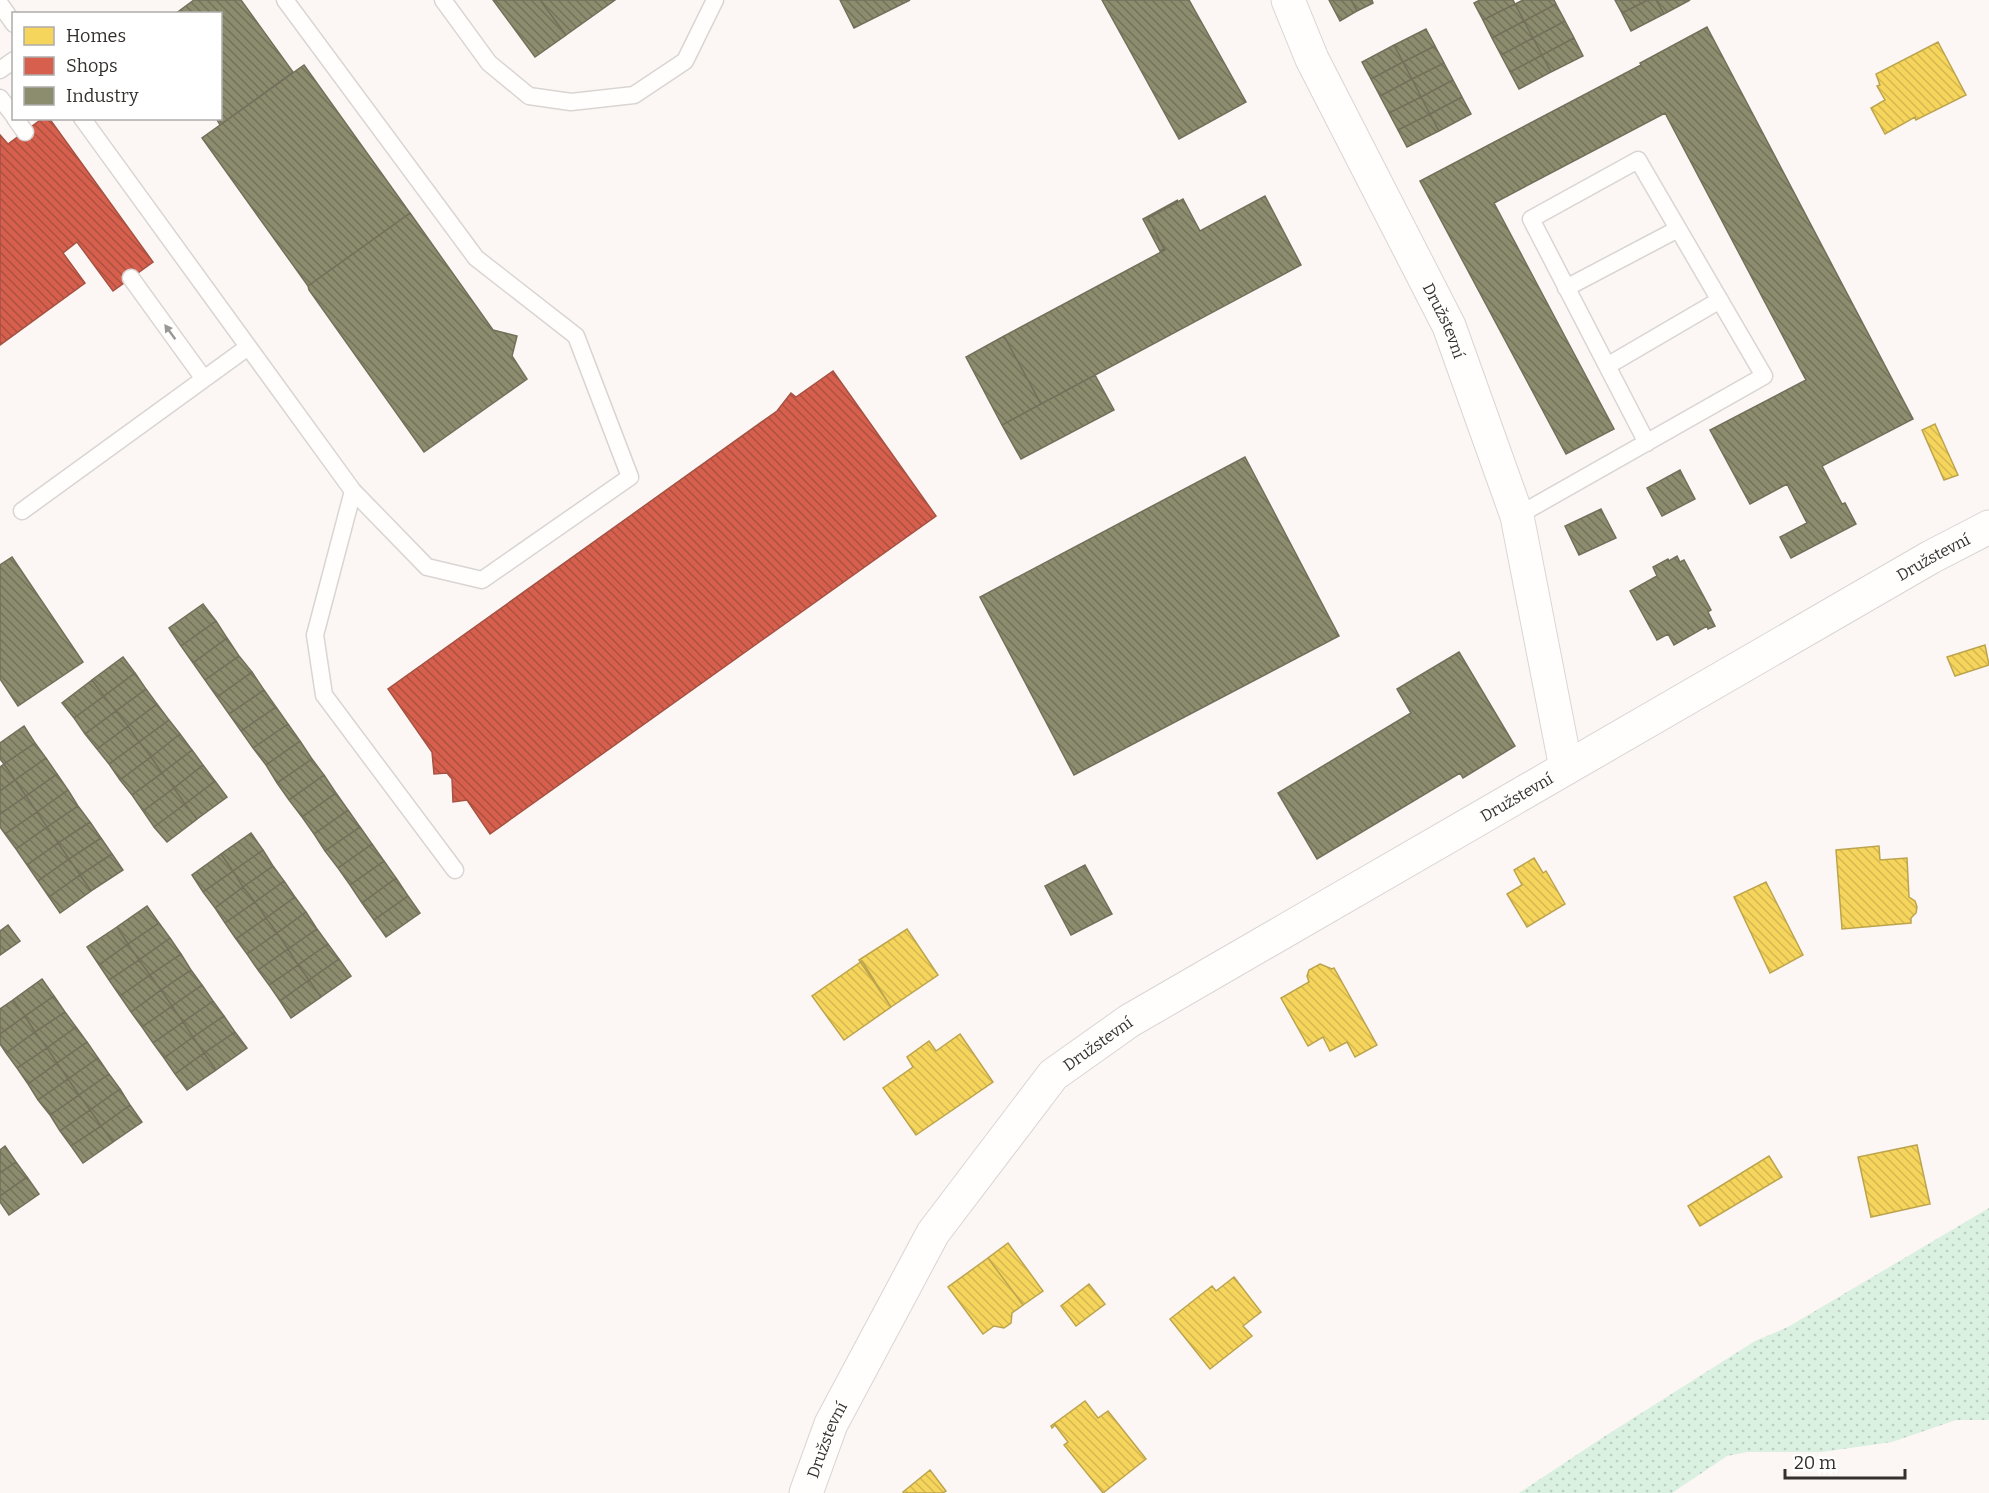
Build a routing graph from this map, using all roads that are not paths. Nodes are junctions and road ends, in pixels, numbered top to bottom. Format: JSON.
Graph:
{"nodes":[{"id":1,"x":285,"y":0,"type":"edge"},
{"id":2,"x":443,"y":0,"type":"edge"},
{"id":3,"x":715,"y":0,"type":"edge"},
{"id":4,"x":1288,"y":0,"type":"edge"},
{"id":5,"x":0,"y":4,"type":"edge"},
{"id":6,"x":12,"y":21,"type":"edge"},
{"id":7,"x":0,"y":98,"type":"edge"},
{"id":8,"x":12,"y":114,"type":"edge"},
{"id":9,"x":83,"y":120,"type":"edge"},
{"id":10,"x":1678,"y":229,"type":"junction"},
{"id":11,"x":131,"y":278,"type":"dead end"},
{"id":12,"x":1566,"y":288,"type":"junction"},
{"id":13,"x":1719,"y":300,"type":"junction"},
{"id":14,"x":248,"y":347,"type":"junction"},
{"id":15,"x":1607,"y":366,"type":"junction"},
{"id":16,"x":204,"y":379,"type":"junction"},
{"id":17,"x":1647,"y":443,"type":"junction"},
{"id":18,"x":353,"y":491,"type":"junction"},
{"id":19,"x":22,"y":511,"type":"dead end"},
{"id":20,"x":1516,"y":516,"type":"junction"},
{"id":21,"x":1989,"y":527,"type":"edge"},
{"id":22,"x":1566,"y":768,"type":"junction"},
{"id":23,"x":455,"y":870,"type":"dead end"},
{"id":24,"x":806,"y":1493,"type":"edge"}],
"edges":[{"from":1,"to":18,"type":"lane"},
{"from":2,"to":3,"type":"lane"},
{"from":4,"to":20,"type":"street","name":"Družstevní"},
{"from":5,"to":6,"type":"lane"},
{"from":7,"to":8,"type":"lane"},
{"from":9,"to":14,"type":"lane"},
{"from":10,"to":12,"type":"lane"},
{"from":10,"to":12,"type":"lane"},
{"from":10,"to":13,"type":"lane"},
{"from":16,"to":11,"type":"lane","one_way":true},
{"from":12,"to":15,"type":"lane"},
{"from":13,"to":15,"type":"lane"},
{"from":13,"to":17,"type":"lane"},
{"from":14,"to":16,"type":"lane"},
{"from":14,"to":18,"type":"lane"},
{"from":15,"to":17,"type":"lane"},
{"from":16,"to":19,"type":"lane"},
{"from":17,"to":20,"type":"lane"},
{"from":18,"to":23,"type":"lane"},
{"from":20,"to":22,"type":"street","name":"Družstevní"},
{"from":21,"to":22,"type":"street","name":"Družstevní"},
{"from":22,"to":24,"type":"street","name":"Družstevní"}]}
